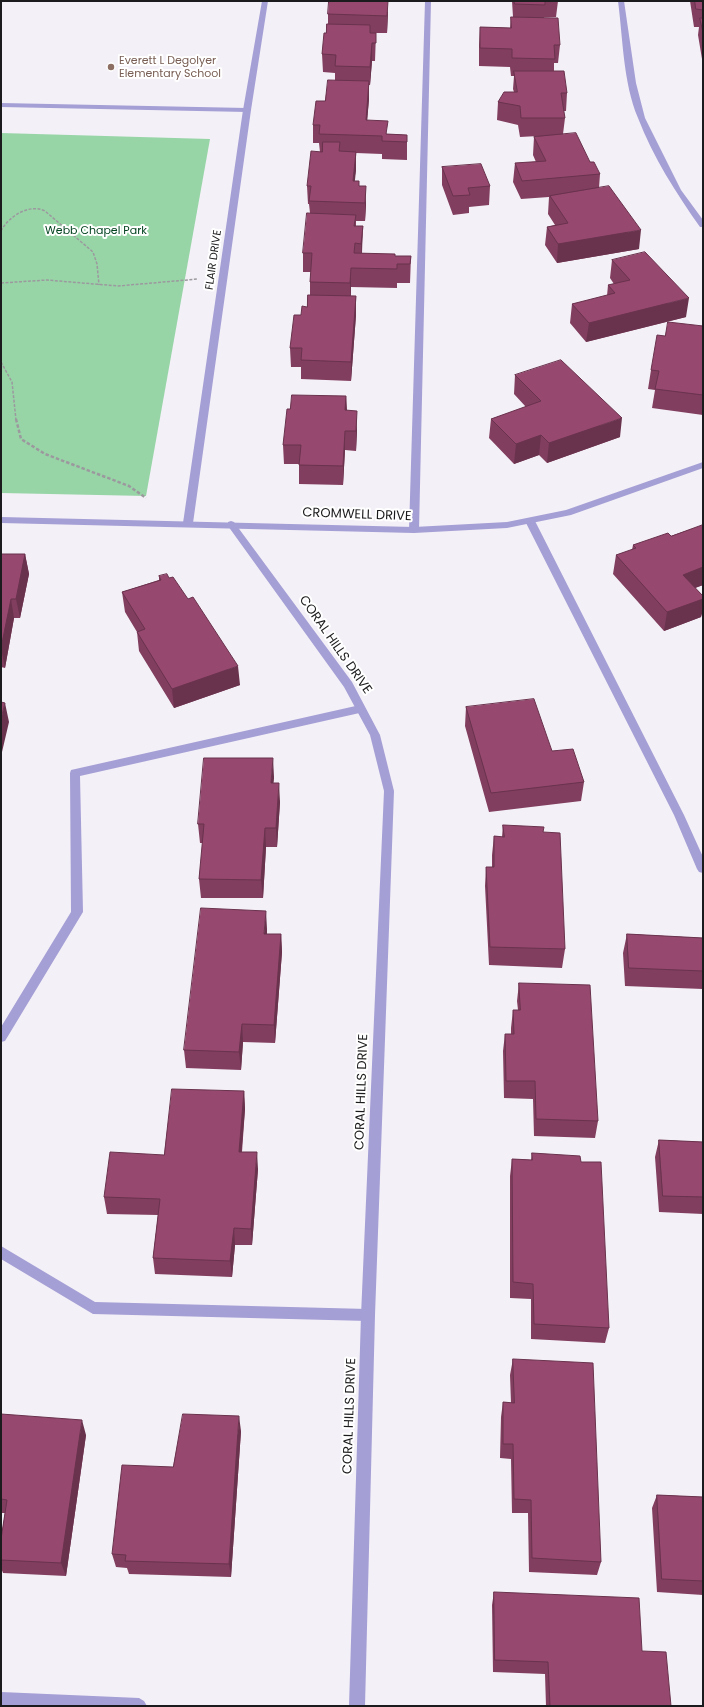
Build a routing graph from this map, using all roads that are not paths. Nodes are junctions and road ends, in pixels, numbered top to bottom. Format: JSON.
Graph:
{"nodes":[{"id":1,"x":265,"y":1,"type":"edge"},
{"id":2,"x":428,"y":1,"type":"edge"},
{"id":3,"x":621,"y":1,"type":"edge"},
{"id":4,"x":1,"y":105,"type":"edge"},
{"id":5,"x":247,"y":110,"type":"junction"},
{"id":6,"x":703,"y":225,"type":"edge"},
{"id":7,"x":703,"y":465,"type":"edge"},
{"id":8,"x":1,"y":520,"type":"edge"},
{"id":9,"x":530,"y":521,"type":"junction"},
{"id":10,"x":188,"y":524,"type":"junction"},
{"id":11,"x":231,"y":524,"type":"junction"},
{"id":12,"x":414,"y":530,"type":"junction"},
{"id":13,"x":360,"y":709,"type":"junction"},
{"id":14,"x":703,"y":869,"type":"edge"},
{"id":15,"x":1,"y":1037,"type":"edge"},
{"id":16,"x":1,"y":1252,"type":"edge"},
{"id":17,"x":368,"y":1315,"type":"junction"},
{"id":18,"x":1,"y":1700,"type":"edge"},
{"id":19,"x":139,"y":1706,"type":"edge"},
{"id":20,"x":357,"y":1706,"type":"edge"}],
"edges":[{"from":1,"to":5,"type":"street","name":"FLAIR DRIVE"},
{"from":2,"to":12,"type":"street"},
{"from":3,"to":6,"type":"street"},
{"from":4,"to":5,"type":"street"},
{"from":5,"to":10,"type":"street","name":"FLAIR DRIVE"},
{"from":7,"to":9,"type":"street","name":"CROMWELL DRIVE"},
{"from":8,"to":10,"type":"street","name":"CROMWELL DRIVE"},
{"from":9,"to":12,"type":"street","name":"CROMWELL DRIVE"},
{"from":9,"to":14,"type":"street"},
{"from":10,"to":11,"type":"street","name":"CROMWELL DRIVE"},
{"from":11,"to":12,"type":"street","name":"CROMWELL DRIVE"},
{"from":11,"to":13,"type":"street","name":"CORAL HILLS DRIVE"},
{"from":13,"to":15,"type":"street"},
{"from":13,"to":17,"type":"street","name":"CORAL HILLS DRIVE"},
{"from":16,"to":17,"type":"street"},
{"from":17,"to":20,"type":"street","name":"CORAL HILLS DRIVE"},
{"from":18,"to":19,"type":"street"}]}
